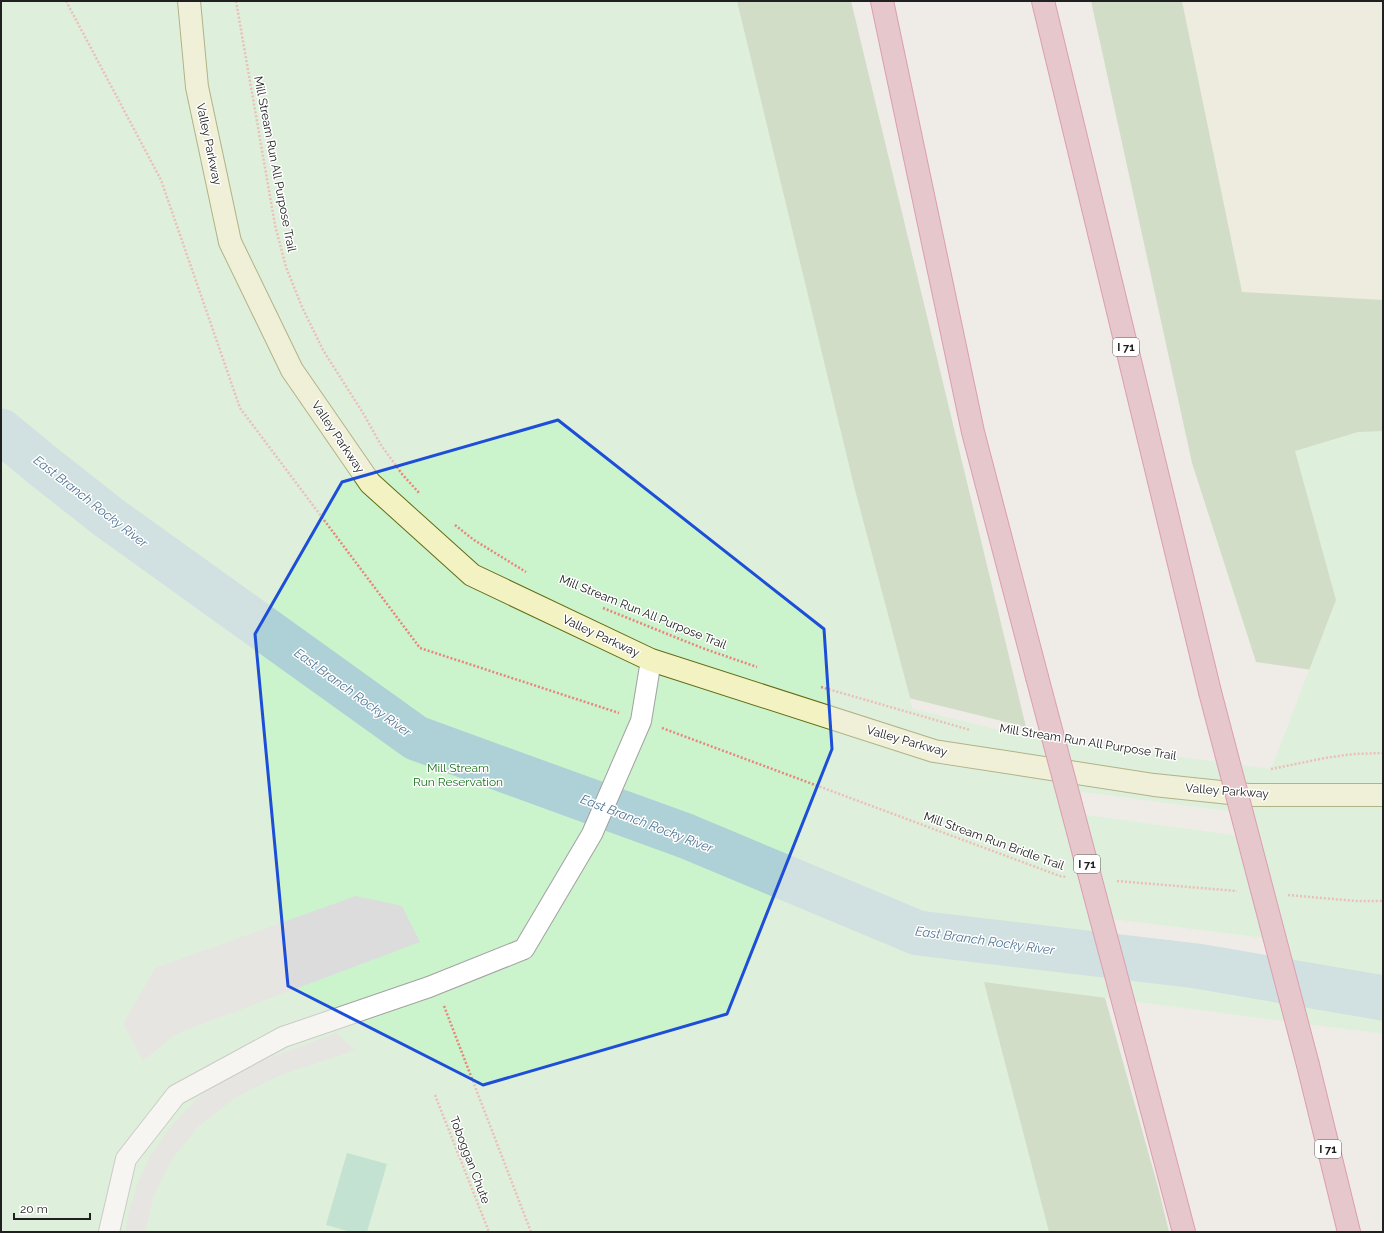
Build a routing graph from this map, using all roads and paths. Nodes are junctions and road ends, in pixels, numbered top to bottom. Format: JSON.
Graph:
{"nodes":[{"id":1,"x":189,"y":1,"type":"edge"},
{"id":2,"x":236,"y":1,"type":"edge"},
{"id":3,"x":882,"y":1,"type":"edge"},
{"id":4,"x":1042,"y":1,"type":"edge"},
{"id":5,"x":424,"y":497,"type":"dead end"},
{"id":6,"x":451,"y":522,"type":"dead end"},
{"id":7,"x":533,"y":576,"type":"dead end"},
{"id":8,"x":597,"y":606,"type":"dead end"},
{"id":9,"x":651,"y":660,"type":"junction"},
{"id":10,"x":758,"y":667,"type":"dead end"},
{"id":11,"x":816,"y":686,"type":"dead end"},
{"id":12,"x":641,"y":721,"type":"junction"},
{"id":13,"x":972,"y":731,"type":"dead end"},
{"id":14,"x":1383,"y":753,"type":"edge"},
{"id":15,"x":1269,"y":770,"type":"dead end"},
{"id":16,"x":1383,"y":795,"type":"edge"},
{"id":17,"x":1068,"y":877,"type":"dead end"},
{"id":18,"x":1114,"y":881,"type":"dead end"},
{"id":19,"x":1239,"y":891,"type":"dead end"},
{"id":20,"x":1286,"y":895,"type":"dead end"},
{"id":21,"x":1383,"y":901,"type":"edge"},
{"id":22,"x":437,"y":984,"type":"junction"},
{"id":23,"x":435,"y":1095,"type":"dead end"},
{"id":24,"x":109,"y":1232,"type":"edge"},
{"id":25,"x":489,"y":1232,"type":"edge"},
{"id":26,"x":531,"y":1232,"type":"edge"},
{"id":27,"x":1184,"y":1232,"type":"edge"},
{"id":28,"x":1349,"y":1232,"type":"edge"}],
"edges":[{"from":1,"to":9,"type":"street","name":"Valley Parkway"},
{"from":2,"to":5,"type":"path","name":"Mill Stream Run All Purpose Trail"},
{"from":3,"to":27,"type":"highway","number":"I 71","bridge":true},
{"from":4,"to":28,"type":"highway","number":"I 71","bridge":true},
{"from":6,"to":7,"type":"path"},
{"from":8,"to":10,"type":"path","name":"Mill Stream Run All Purpose Trail"},
{"from":9,"to":12,"type":"street"},
{"from":9,"to":16,"type":"street","name":"Valley Parkway"},
{"from":11,"to":13,"type":"path"},
{"from":12,"to":17,"type":"path","name":"Mill Stream Run Bridle Trail"},
{"from":12,"to":22,"type":"street"},
{"from":14,"to":15,"type":"path"},
{"from":18,"to":19,"type":"path"},
{"from":20,"to":21,"type":"path"},
{"from":22,"to":24,"type":"street"},
{"from":22,"to":26,"type":"path"},
{"from":23,"to":25,"type":"path","name":"Toboggan Chute"}]}
